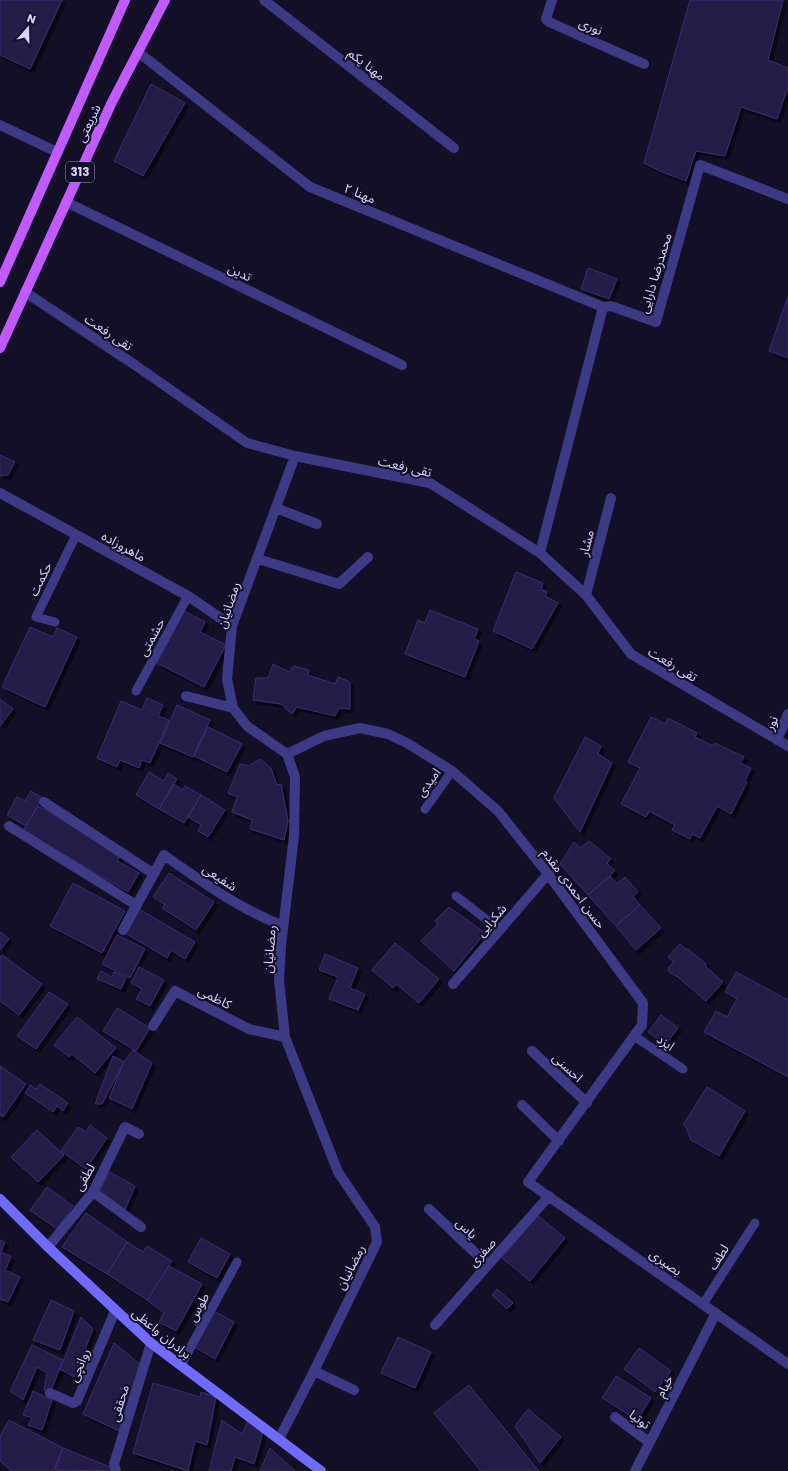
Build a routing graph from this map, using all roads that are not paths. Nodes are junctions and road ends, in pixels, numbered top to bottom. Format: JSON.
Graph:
{"nodes":[{"id":1,"x":125,"y":0,"type":"edge"},
{"id":2,"x":165,"y":0,"type":"edge"},
{"id":3,"x":264,"y":0,"type":"edge"},
{"id":4,"x":552,"y":0,"type":"edge"},
{"id":5,"x":138,"y":52,"type":"junction"},
{"id":6,"x":644,"y":64,"type":"dead end"},
{"id":7,"x":0,"y":125,"type":"edge"},
{"id":8,"x":454,"y":148,"type":"dead end"},
{"id":9,"x":57,"y":152,"type":"junction"},
{"id":10,"x":788,"y":199,"type":"edge"},
{"id":11,"x":66,"y":202,"type":"junction"},
{"id":12,"x":0,"y":282,"type":"edge"},
{"id":13,"x":25,"y":292,"type":"junction"},
{"id":14,"x":603,"y":307,"type":"junction"},
{"id":15,"x":0,"y":348,"type":"edge"},
{"id":16,"x":402,"y":365,"type":"dead end"},
{"id":17,"x":295,"y":456,"type":"junction"},
{"id":18,"x":0,"y":493,"type":"edge"},
{"id":19,"x":611,"y":498,"type":"dead end"},
{"id":20,"x":276,"y":508,"type":"junction"},
{"id":21,"x":317,"y":524,"type":"dead end"},
{"id":22,"x":76,"y":535,"type":"junction"},
{"id":23,"x":540,"y":553,"type":"junction"},
{"id":24,"x":368,"y":557,"type":"dead end"},
{"id":25,"x":258,"y":560,"type":"junction"},
{"id":26,"x":586,"y":594,"type":"junction"},
{"id":27,"x":188,"y":596,"type":"junction"},
{"id":28,"x":55,"y":622,"type":"dead end"},
{"id":29,"x":232,"y":626,"type":"junction"},
{"id":30,"x":136,"y":691,"type":"dead end"},
{"id":31,"x":186,"y":696,"type":"dead end"},
{"id":32,"x":233,"y":708,"type":"junction"},
{"id":33,"x":788,"y":714,"type":"edge"},
{"id":34,"x":778,"y":740,"type":"junction"},
{"id":35,"x":788,"y":746,"type":"edge"},
{"id":36,"x":287,"y":754,"type":"junction"},
{"id":37,"x":452,"y":771,"type":"junction"},
{"id":38,"x":44,"y":802,"type":"dead end"},
{"id":39,"x":425,"y":809,"type":"dead end"},
{"id":40,"x":9,"y":826,"type":"dead end"},
{"id":41,"x":154,"y":874,"type":"junction"},
{"id":42,"x":548,"y":874,"type":"junction"},
{"id":43,"x":456,"y":896,"type":"dead end"},
{"id":44,"x":136,"y":905,"type":"junction"},
{"id":45,"x":283,"y":926,"type":"junction"},
{"id":46,"x":123,"y":930,"type":"dead end"},
{"id":47,"x":500,"y":930,"type":"junction"},
{"id":48,"x":453,"y":984,"type":"dead end"},
{"id":49,"x":153,"y":1026,"type":"dead end"},
{"id":50,"x":634,"y":1036,"type":"junction"},
{"id":51,"x":285,"y":1037,"type":"junction"},
{"id":52,"x":532,"y":1051,"type":"dead end"},
{"id":53,"x":683,"y":1069,"type":"dead end"},
{"id":54,"x":587,"y":1103,"type":"junction"},
{"id":55,"x":522,"y":1105,"type":"dead end"},
{"id":56,"x":139,"y":1134,"type":"dead end"},
{"id":57,"x":559,"y":1141,"type":"junction"},
{"id":58,"x":528,"y":1182,"type":"joint"},
{"id":59,"x":93,"y":1192,"type":"junction"},
{"id":60,"x":549,"y":1196,"type":"junction"},
{"id":61,"x":0,"y":1199,"type":"edge"},
{"id":62,"x":429,"y":1209,"type":"dead end"},
{"id":63,"x":755,"y":1223,"type":"dead end"},
{"id":64,"x":141,"y":1227,"type":"dead end"},
{"id":65,"x":48,"y":1247,"type":"junction"},
{"id":66,"x":238,"y":1262,"type":"dead end"},
{"id":67,"x":488,"y":1265,"type":"junction"},
{"id":68,"x":703,"y":1304,"type":"junction"},
{"id":69,"x":115,"y":1311,"type":"junction"},
{"id":70,"x":716,"y":1313,"type":"junction"},
{"id":71,"x":434,"y":1325,"type":"dead end"},
{"id":72,"x":151,"y":1343,"type":"junction"},
{"id":73,"x":788,"y":1364,"type":"edge"},
{"id":74,"x":181,"y":1365,"type":"junction"},
{"id":75,"x":314,"y":1371,"type":"junction"},
{"id":76,"x":354,"y":1390,"type":"dead end"},
{"id":77,"x":50,"y":1393,"type":"dead end"},
{"id":78,"x":615,"y":1417,"type":"dead end"},
{"id":79,"x":279,"y":1439,"type":"junction"},
{"id":80,"x":649,"y":1442,"type":"junction"},
{"id":81,"x":116,"y":1471,"type":"edge"},
{"id":82,"x":321,"y":1471,"type":"edge"},
{"id":83,"x":634,"y":1471,"type":"edge"}],
"edges":[{"from":1,"to":9,"type":"main road","name":"شریعتی","number":"313"},
{"from":2,"to":5,"type":"main road","name":"شریعتی","number":"313"},
{"from":3,"to":8,"type":"street","name":"مهنا یکم"},
{"from":4,"to":6,"type":"street","name":"نوری"},
{"from":5,"to":11,"type":"main road","name":"شریعتی","number":"313"},
{"from":5,"to":14,"type":"street","name":"مهنا ۲"},
{"from":7,"to":9,"type":"street"},
{"from":9,"to":12,"type":"main road","name":"شریعتی","number":"313"},
{"from":10,"to":14,"type":"street","name":"محمدرضا دارایی"},
{"from":11,"to":13,"type":"main road","name":"شریعتی","number":"313"},
{"from":11,"to":16,"type":"street","name":"تدین"},
{"from":13,"to":15,"type":"main road","name":"شریعتی","number":"313"},
{"from":13,"to":17,"type":"street","name":"تقی رفعت"},
{"from":14,"to":23,"type":"street"},
{"from":17,"to":20,"type":"street","name":"رمضانیان"},
{"from":17,"to":23,"type":"street","name":"تقی رفعت"},
{"from":18,"to":22,"type":"street","name":"ماهروزاده"},
{"from":19,"to":26,"type":"street","name":"مشار"},
{"from":20,"to":21,"type":"street"},
{"from":20,"to":25,"type":"street","name":"رمضانیان"},
{"from":22,"to":27,"type":"street","name":"ماهروزاده"},
{"from":22,"to":28,"type":"lane","name":"حکمت"},
{"from":23,"to":26,"type":"street","name":"تقی رفعت"},
{"from":24,"to":25,"type":"street"},
{"from":25,"to":29,"type":"street","name":"رمضانیان"},
{"from":26,"to":34,"type":"street","name":"تقی رفعت"},
{"from":27,"to":29,"type":"street","name":"ماهروزاده"},
{"from":27,"to":30,"type":"lane","name":"حشمتی"},
{"from":29,"to":32,"type":"street","name":"رمضانیان"},
{"from":31,"to":32,"type":"street"},
{"from":32,"to":36,"type":"street","name":"رمضانیان"},
{"from":33,"to":34,"type":"street","name":"نور"},
{"from":34,"to":35,"type":"street","name":"تقی رفعت"},
{"from":36,"to":37,"type":"street","name":"حسن احمدی مقدم"},
{"from":36,"to":45,"type":"street","name":"رمضانیان"},
{"from":37,"to":39,"type":"lane","name":"امیدی"},
{"from":37,"to":42,"type":"street","name":"حسن احمدی مقدم"},
{"from":38,"to":41,"type":"street"},
{"from":40,"to":44,"type":"street"},
{"from":41,"to":44,"type":"street","name":"شفیعی"},
{"from":41,"to":45,"type":"street","name":"شفیعی"},
{"from":42,"to":47,"type":"street","name":"شکرایی"},
{"from":42,"to":50,"type":"street","name":"حسن احمدی مقدم"},
{"from":43,"to":47,"type":"lane"},
{"from":44,"to":46,"type":"street","name":"شفیعی"},
{"from":45,"to":51,"type":"street","name":"رمضانیان"},
{"from":47,"to":48,"type":"street","name":"شکرایی"},
{"from":49,"to":51,"type":"street","name":"کاظمی"},
{"from":50,"to":53,"type":"lane","name":"ایزد"},
{"from":50,"to":54,"type":"street","name":"حسن احمدی مقدم"},
{"from":51,"to":75,"type":"street","name":"رمضانیان"},
{"from":52,"to":54,"type":"street","name":"احسنی"},
{"from":54,"to":57,"type":"street","name":"حسن احمدی مقدم"},
{"from":55,"to":57,"type":"street"},
{"from":56,"to":59,"type":"street","name":"لطفی"},
{"from":57,"to":58,"type":"street","name":"حسن احمدی مقدم"},
{"from":58,"to":60,"type":"street","name":"بصیری"},
{"from":59,"to":64,"type":"street"},
{"from":59,"to":65,"type":"street","name":"لطفی"},
{"from":60,"to":67,"type":"street","name":"صفری"},
{"from":60,"to":68,"type":"street","name":"بصیری"},
{"from":61,"to":65,"type":"main road","name":"برادران واعظی"},
{"from":62,"to":67,"type":"street","name":"یاس"},
{"from":63,"to":68,"type":"lane","name":"لطف"},
{"from":65,"to":69,"type":"main road","name":"برادران واعظی"},
{"from":66,"to":74,"type":"lane","name":"طوس"},
{"from":67,"to":71,"type":"street","name":"صفری"},
{"from":68,"to":70,"type":"street","name":"بصیری"},
{"from":69,"to":72,"type":"main road","name":"برادران واعظی"},
{"from":69,"to":77,"type":"street","name":"روانچی"},
{"from":70,"to":73,"type":"street","name":"بصیری"},
{"from":70,"to":80,"type":"street","name":"خیام"},
{"from":72,"to":74,"type":"main road","name":"برادران واعظی"},
{"from":72,"to":81,"type":"street","name":"محققی"},
{"from":74,"to":79,"type":"main road","name":"برادران واعظی"},
{"from":75,"to":76,"type":"street"},
{"from":75,"to":79,"type":"street","name":"رمضانیان"},
{"from":78,"to":80,"type":"street","name":"توتیا"},
{"from":79,"to":82,"type":"main road","name":"برادران واعظی"},
{"from":80,"to":83,"type":"street","name":"خیام"}]}
